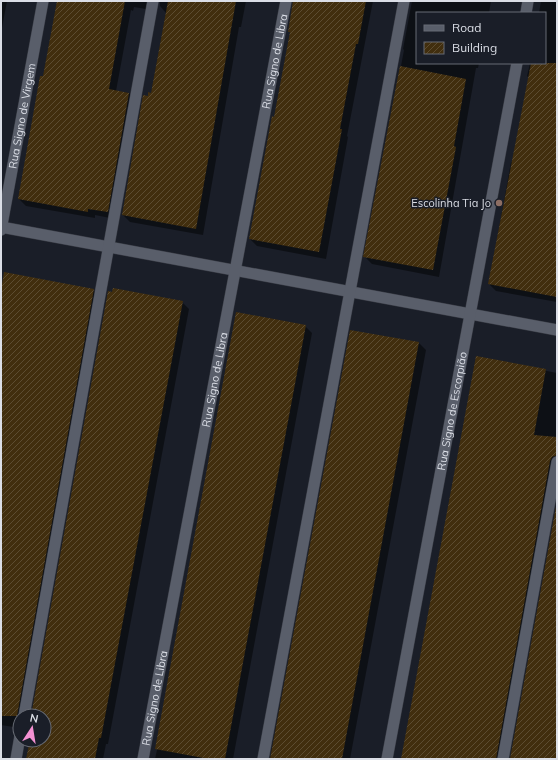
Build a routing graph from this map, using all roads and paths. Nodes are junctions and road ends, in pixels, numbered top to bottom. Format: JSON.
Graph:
{"nodes":[{"id":1,"x":43,"y":1,"type":"edge"},
{"id":2,"x":154,"y":1,"type":"edge"},
{"id":3,"x":286,"y":1,"type":"edge"},
{"id":4,"x":404,"y":1,"type":"edge"},
{"id":5,"x":528,"y":1,"type":"edge"},
{"id":6,"x":526,"y":12,"type":"edge"},
{"id":7,"x":517,"y":64,"type":"edge"},
{"id":8,"x":1,"y":228,"type":"edge"},
{"id":9,"x":109,"y":247,"type":"junction"},
{"id":10,"x":235,"y":270,"type":"junction"},
{"id":11,"x":350,"y":292,"type":"junction"},
{"id":12,"x":470,"y":314,"type":"junction"},
{"id":13,"x":557,"y":330,"type":"edge"},
{"id":14,"x":557,"y":462,"type":"edge"},
{"id":15,"x":25,"y":708,"type":"edge"},
{"id":16,"x":18,"y":748,"type":"edge"},
{"id":17,"x":16,"y":759,"type":"edge"},
{"id":18,"x":143,"y":759,"type":"edge"},
{"id":19,"x":263,"y":759,"type":"edge"},
{"id":20,"x":388,"y":759,"type":"edge"},
{"id":21,"x":503,"y":759,"type":"edge"}],
"edges":[{"from":1,"to":8,"type":"street","name":"Rua Signo de Virgem"},
{"from":2,"to":9,"type":"street"},
{"from":3,"to":10,"type":"street","name":"Rua Signo de Libra"},
{"from":4,"to":11,"type":"street"},
{"from":5,"to":6,"type":"street"},
{"from":7,"to":12,"type":"street","name":"Rua Signo de Escorpião"},
{"from":8,"to":9,"type":"street"},
{"from":9,"to":10,"type":"street"},
{"from":9,"to":15,"type":"street"},
{"from":10,"to":11,"type":"street"},
{"from":10,"to":18,"type":"street","name":"Rua Signo de Libra"},
{"from":11,"to":12,"type":"street"},
{"from":11,"to":19,"type":"street"},
{"from":12,"to":13,"type":"street"},
{"from":12,"to":20,"type":"street","name":"Rua Signo de Escorpião"},
{"from":14,"to":21,"type":"street"},
{"from":16,"to":17,"type":"street"}]}
